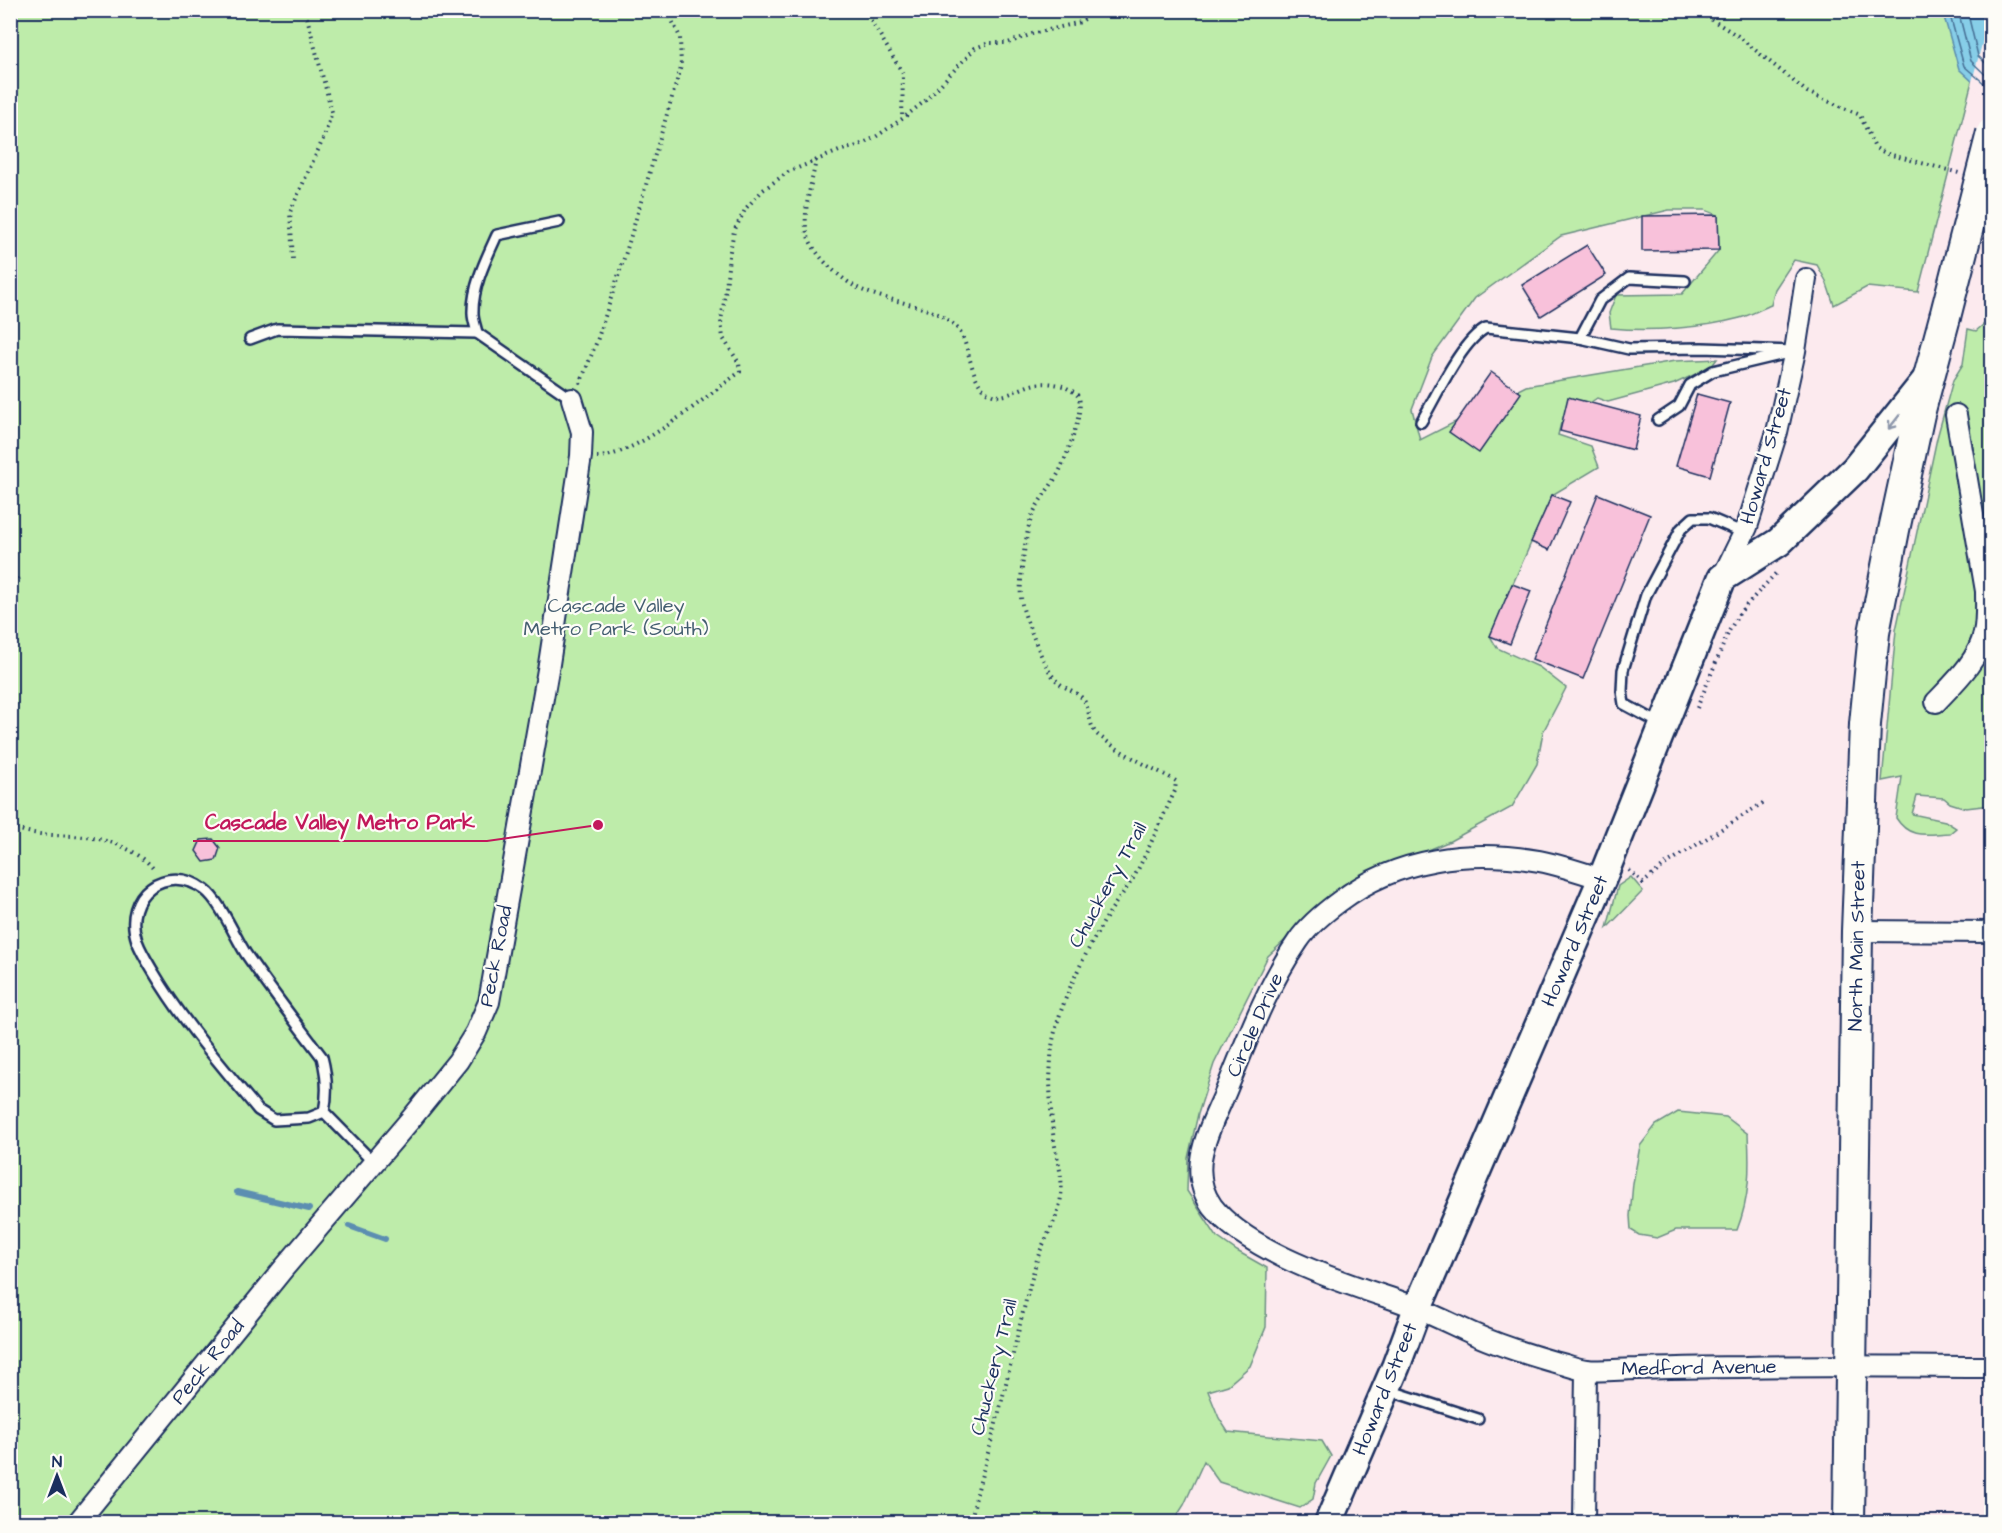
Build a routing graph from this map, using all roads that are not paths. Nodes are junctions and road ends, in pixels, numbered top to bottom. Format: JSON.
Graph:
{"nodes":[{"id":1,"x":1992,"y":133,"type":"edge"},
{"id":2,"x":559,"y":222,"type":"dead end"},
{"id":3,"x":1806,"y":279,"type":"dead end"},
{"id":4,"x":1685,"y":281,"type":"dead end"},
{"id":5,"x":477,"y":333,"type":"junction"},
{"id":6,"x":1580,"y":338,"type":"junction"},
{"id":7,"x":250,"y":339,"type":"dead end"},
{"id":8,"x":1795,"y":351,"type":"junction"},
{"id":9,"x":1930,"y":376,"type":"junction"},
{"id":10,"x":572,"y":399,"type":"joint"},
{"id":11,"x":1956,"y":415,"type":"dead end"},
{"id":12,"x":1658,"y":420,"type":"dead end"},
{"id":13,"x":1421,"y":422,"type":"dead end"},
{"id":14,"x":1744,"y":533,"type":"junction"},
{"id":15,"x":1722,"y":578,"type":"junction"},
{"id":16,"x":1936,"y":702,"type":"dead end"},
{"id":17,"x":1663,"y":725,"type":"junction"},
{"id":18,"x":1602,"y":879,"type":"junction"},
{"id":19,"x":1857,"y":931,"type":"junction"},
{"id":20,"x":1992,"y":932,"type":"edge"},
{"id":21,"x":324,"y":1112,"type":"junction"},
{"id":22,"x":374,"y":1163,"type":"junction"},
{"id":23,"x":1419,"y":1307,"type":"junction"},
{"id":24,"x":1851,"y":1366,"type":"junction"},
{"id":25,"x":1992,"y":1367,"type":"edge"},
{"id":26,"x":1586,"y":1370,"type":"junction"},
{"id":27,"x":1386,"y":1389,"type":"junction"},
{"id":28,"x":1478,"y":1419,"type":"dead end"},
{"id":29,"x":78,"y":1522,"type":"edge"},
{"id":30,"x":1329,"y":1522,"type":"edge"},
{"id":31,"x":1584,"y":1522,"type":"edge"},
{"id":32,"x":1849,"y":1522,"type":"edge"}],
"edges":[{"from":1,"to":9,"type":"main road","name":"North Main Street","bridge":true},
{"from":2,"to":5,"type":"lane"},
{"from":3,"to":8,"type":"street","name":"Howard Street"},
{"from":4,"to":6,"type":"lane"},
{"from":5,"to":7,"type":"lane"},
{"from":5,"to":10,"type":"lane"},
{"from":6,"to":8,"type":"lane"},
{"from":6,"to":13,"type":"lane"},
{"from":8,"to":12,"type":"lane"},
{"from":8,"to":14,"type":"street","name":"Howard Street"},
{"from":9,"to":15,"type":"main road","one_way":true},
{"from":9,"to":19,"type":"main road","name":"North Main Street"},
{"from":10,"to":22,"type":"street","name":"Peck Road"},
{"from":11,"to":16,"type":"street"},
{"from":14,"to":15,"type":"street","name":"Howard Street"},
{"from":14,"to":17,"type":"lane"},
{"from":15,"to":17,"type":"main road","name":"Howard Street"},
{"from":17,"to":18,"type":"main road","name":"Howard Street"},
{"from":18,"to":23,"type":"main road","name":"Howard Street"},
{"from":18,"to":23,"type":"street","name":"Circle Drive"},
{"from":19,"to":20,"type":"street"},
{"from":19,"to":24,"type":"main road","name":"North Main Street"},
{"from":21,"to":21,"type":"lane"},
{"from":21,"to":22,"type":"lane"},
{"from":22,"to":29,"type":"street","name":"Peck Road"},
{"from":23,"to":26,"type":"street","name":"Medford Avenue"},
{"from":23,"to":27,"type":"main road","name":"Howard Street"},
{"from":24,"to":25,"type":"street","name":"Medford Avenue"},
{"from":24,"to":26,"type":"street","name":"Medford Avenue"},
{"from":24,"to":32,"type":"main road","name":"North Main Street"},
{"from":26,"to":31,"type":"street"},
{"from":27,"to":28,"type":"lane"},
{"from":27,"to":30,"type":"main road","name":"Howard Street"}]}
